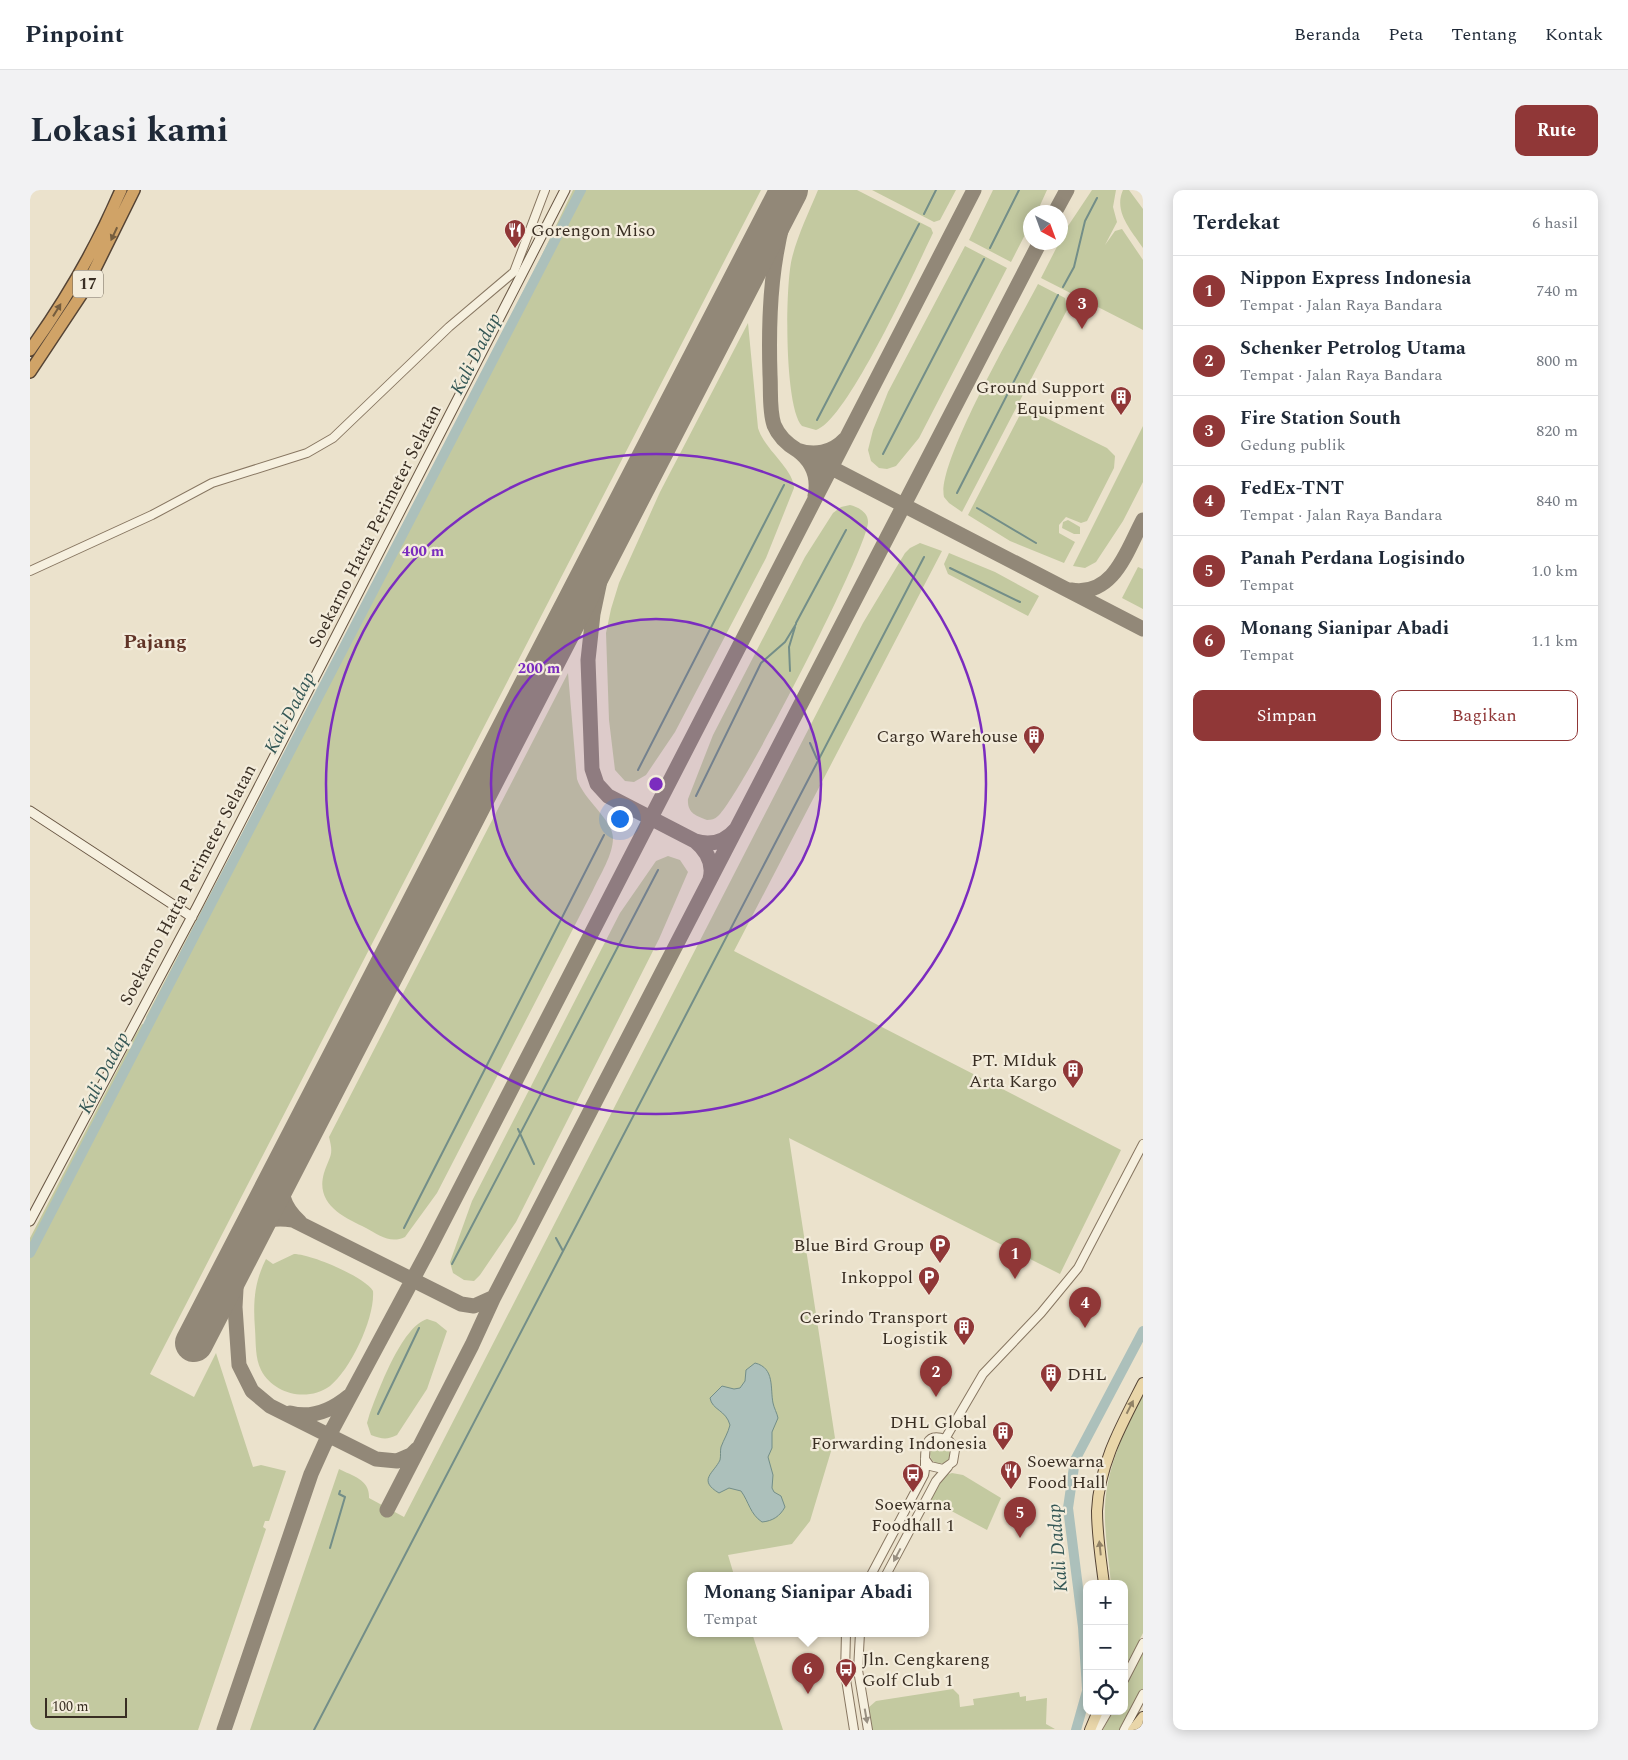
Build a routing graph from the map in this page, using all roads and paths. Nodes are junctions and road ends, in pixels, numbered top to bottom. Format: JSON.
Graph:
{"nodes":[{"id":1,"x":121,"y":190,"type":"edge"},
{"id":2,"x":134,"y":190,"type":"edge"},
{"id":3,"x":545,"y":190,"type":"edge"},
{"id":4,"x":565,"y":190,"type":"edge"},
{"id":5,"x":30,"y":350,"type":"edge"},
{"id":6,"x":30,"y":372,"type":"edge"},
{"id":7,"x":30,"y":571,"type":"edge"},
{"id":8,"x":30,"y":810,"type":"edge"},
{"id":9,"x":192,"y":917,"type":"junction"},
{"id":10,"x":1143,"y":1144,"type":"edge"},
{"id":11,"x":30,"y":1221,"type":"edge"},
{"id":12,"x":1143,"y":1383,"type":"edge"},
{"id":13,"x":946,"y":1439,"type":"junction"},
{"id":14,"x":925,"y":1459,"type":"junction"},
{"id":15,"x":948,"y":1467,"type":"junction"},
{"id":16,"x":873,"y":1572,"type":"edge"},
{"id":17,"x":888,"y":1572,"type":"edge"},
{"id":18,"x":1104,"y":1580,"type":"edge"},
{"id":19,"x":846,"y":1637,"type":"edge"},
{"id":20,"x":860,"y":1637,"type":"edge"},
{"id":21,"x":1143,"y":1643,"type":"edge"},
{"id":22,"x":1128,"y":1672,"type":"edge"},
{"id":23,"x":1143,"y":1694,"type":"edge"},
{"id":24,"x":863,"y":1698,"type":"junction"},
{"id":25,"x":849,"y":1700,"type":"junction"},
{"id":26,"x":1096,"y":1715,"type":"edge"},
{"id":27,"x":1106,"y":1715,"type":"edge"},
{"id":28,"x":1143,"y":1717,"type":"edge"},
{"id":29,"x":854,"y":1730,"type":"edge"},
{"id":30,"x":868,"y":1730,"type":"edge"},
{"id":31,"x":1090,"y":1730,"type":"edge"},
{"id":32,"x":1097,"y":1730,"type":"edge"},
{"id":33,"x":1124,"y":1730,"type":"edge"},
{"id":34,"x":1133,"y":1730,"type":"edge"}],
"edges":[{"from":5,"to":1,"type":"highway","number":"17","one_way":true},
{"from":2,"to":6,"type":"highway","number":"17","one_way":true},
{"from":3,"to":7,"type":"street"},
{"from":4,"to":9,"type":"main road","name":"Soekarno Hatta Perimeter Selatan"},
{"from":8,"to":9,"type":"main road"},
{"from":9,"to":11,"type":"main road","name":"Soekarno Hatta Perimeter Selatan"},
{"from":10,"to":13,"type":"street"},
{"from":18,"to":12,"type":"main road","one_way":true},
{"from":13,"to":14,"type":"street"},
{"from":13,"to":15,"type":"street"},
{"from":14,"to":15,"type":"street"},
{"from":14,"to":16,"type":"street"},
{"from":15,"to":17,"type":"street","one_way":true},
{"from":19,"to":25,"type":"street"},
{"from":20,"to":24,"type":"street"},
{"from":21,"to":22,"type":"street"},
{"from":23,"to":33,"type":"street"},
{"from":24,"to":25,"type":"street"},
{"from":24,"to":30,"type":"street","one_way":true},
{"from":25,"to":29,"type":"street"},
{"from":26,"to":31,"type":"main road"},
{"from":27,"to":32,"type":"street"},
{"from":28,"to":34,"type":"main road"}]}
